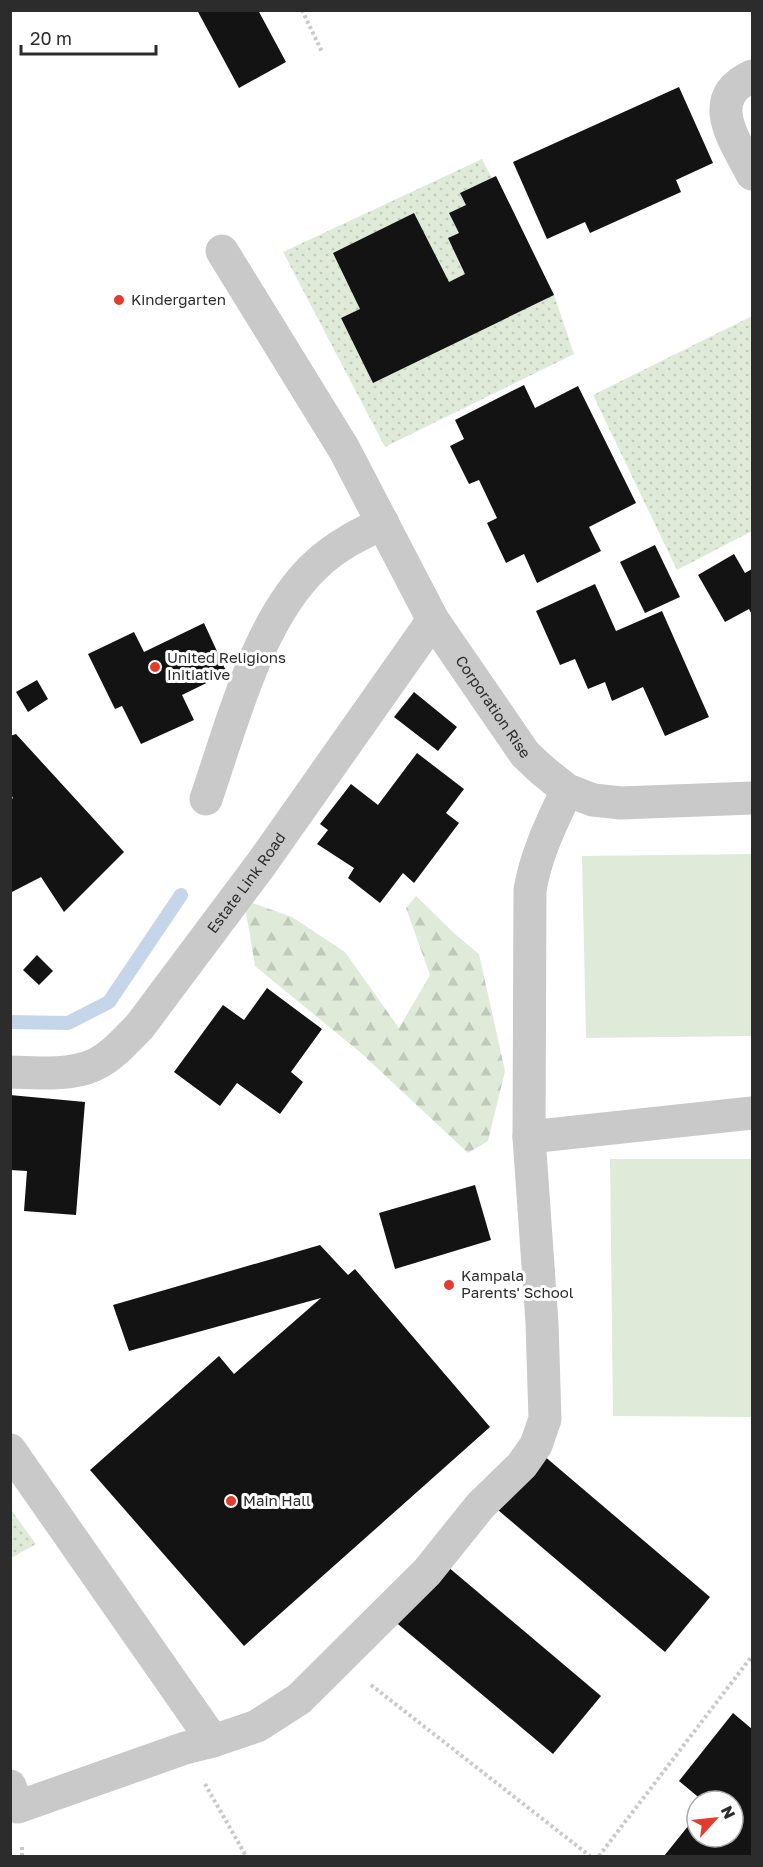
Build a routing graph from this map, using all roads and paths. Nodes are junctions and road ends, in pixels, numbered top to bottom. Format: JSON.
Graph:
{"nodes":[{"id":1,"x":302,"y":10,"type":"edge"},
{"id":2,"x":322,"y":52,"type":"dead end"},
{"id":3,"x":753,"y":76,"type":"edge"},
{"id":4,"x":753,"y":174,"type":"edge"},
{"id":5,"x":222,"y":251,"type":"dead end"},
{"id":6,"x":383,"y":523,"type":"junction"},
{"id":7,"x":433,"y":620,"type":"junction"},
{"id":8,"x":567,"y":790,"type":"junction"},
{"id":9,"x":753,"y":798,"type":"edge"},
{"id":10,"x":206,"y":799,"type":"dead end"},
{"id":11,"x":10,"y":1072,"type":"edge"},
{"id":12,"x":753,"y":1113,"type":"edge"},
{"id":13,"x":529,"y":1137,"type":"junction"},
{"id":14,"x":13,"y":1456,"type":"edge"},
{"id":15,"x":753,"y":1656,"type":"edge"},
{"id":16,"x":340,"y":1660,"type":"junction"},
{"id":17,"x":199,"y":1745,"type":"junction"},
{"id":18,"x":10,"y":1786,"type":"edge"},
{"id":19,"x":246,"y":1857,"type":"edge"},
{"id":20,"x":590,"y":1857,"type":"edge"},
{"id":21,"x":599,"y":1857,"type":"edge"}],
"edges":[{"from":1,"to":2,"type":"path"},
{"from":3,"to":4,"type":"street"},
{"from":5,"to":6,"type":"street","name":"Corporation Rise"},
{"from":6,"to":7,"type":"street","name":"Corporation Rise"},
{"from":6,"to":10,"type":"street"},
{"from":7,"to":8,"type":"street","name":"Corporation Rise"},
{"from":7,"to":11,"type":"street","name":"Estate Link Road"},
{"from":8,"to":9,"type":"street","name":"Corporation Rise"},
{"from":8,"to":13,"type":"street"},
{"from":12,"to":13,"type":"street"},
{"from":13,"to":16,"type":"street"},
{"from":14,"to":17,"type":"street"},
{"from":15,"to":21,"type":"path"},
{"from":16,"to":17,"type":"street"},
{"from":16,"to":20,"type":"path"},
{"from":17,"to":18,"type":"street"},
{"from":17,"to":19,"type":"path"}]}
